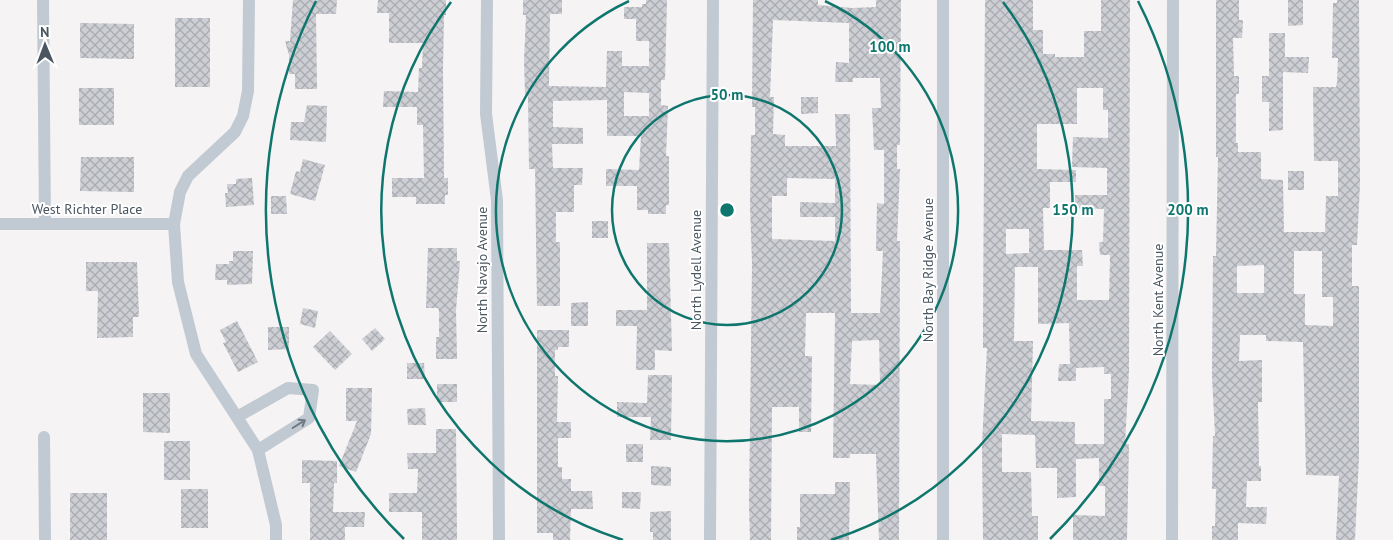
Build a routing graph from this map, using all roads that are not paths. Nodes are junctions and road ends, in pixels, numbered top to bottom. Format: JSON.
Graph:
{"nodes":[{"id":1,"x":43,"y":0,"type":"edge"},
{"id":2,"x":249,"y":0,"type":"edge"},
{"id":3,"x":487,"y":0,"type":"edge"},
{"id":4,"x":713,"y":0,"type":"edge"},
{"id":5,"x":943,"y":0,"type":"edge"},
{"id":6,"x":1173,"y":0,"type":"edge"},
{"id":7,"x":0,"y":224,"type":"edge"},
{"id":8,"x":45,"y":224,"type":"junction"},
{"id":9,"x":174,"y":224,"type":"junction"},
{"id":10,"x":237,"y":417,"type":"junction"},
{"id":11,"x":44,"y":436,"type":"dead end"},
{"id":12,"x":258,"y":450,"type":"junction"},
{"id":13,"x":45,"y":540,"type":"edge"},
{"id":14,"x":276,"y":540,"type":"edge"},
{"id":15,"x":499,"y":540,"type":"edge"},
{"id":16,"x":710,"y":540,"type":"edge"},
{"id":17,"x":943,"y":540,"type":"edge"},
{"id":18,"x":1172,"y":540,"type":"edge"}],
"edges":[{"from":1,"to":8,"type":"street"},
{"from":2,"to":9,"type":"street"},
{"from":3,"to":15,"type":"street","name":"North Navajo Avenue"},
{"from":4,"to":16,"type":"street","name":"North Lydell Avenue"},
{"from":5,"to":17,"type":"street","name":"North Bay Ridge Avenue"},
{"from":6,"to":18,"type":"street","name":"North Kent Avenue"},
{"from":7,"to":8,"type":"street","name":"West Richter Place"},
{"from":8,"to":9,"type":"street","name":"West Richter Place"},
{"from":9,"to":10,"type":"street"},
{"from":10,"to":12,"type":"street"},
{"from":12,"to":10,"type":"street","one_way":true},
{"from":11,"to":13,"type":"street"},
{"from":12,"to":14,"type":"street"}]}
